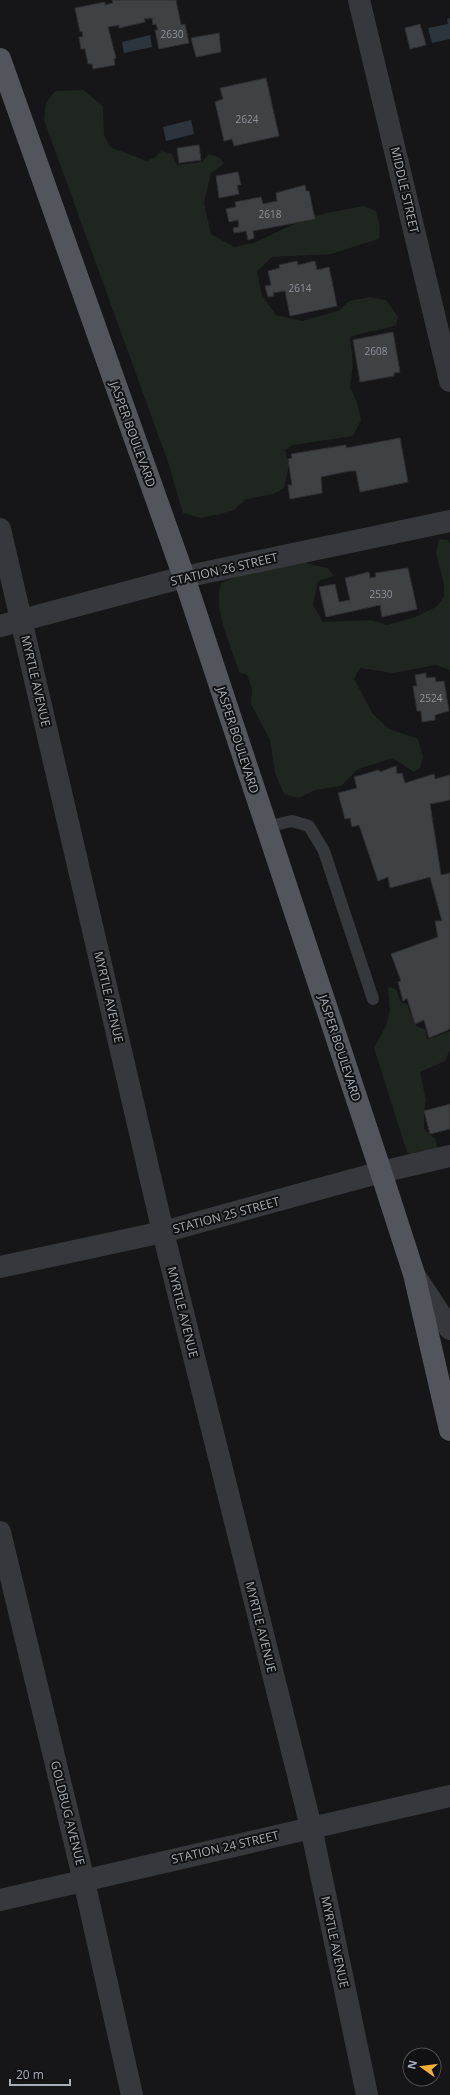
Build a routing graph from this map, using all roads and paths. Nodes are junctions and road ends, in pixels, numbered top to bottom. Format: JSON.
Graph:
{"nodes":[{"id":1,"x":359,"y":0,"type":"edge"},
{"id":2,"x":0,"y":59,"type":"edge"},
{"id":3,"x":450,"y":381,"type":"edge"},
{"id":4,"x":450,"y":521,"type":"edge"},
{"id":5,"x":0,"y":529,"type":"edge"},
{"id":6,"x":184,"y":577,"type":"junction"},
{"id":7,"x":22,"y":620,"type":"junction"},
{"id":8,"x":0,"y":626,"type":"edge"},
{"id":9,"x":266,"y":827,"type":"junction"},
{"id":10,"x":374,"y":999,"type":"dead end"},
{"id":11,"x":450,"y":1156,"type":"edge"},
{"id":12,"x":381,"y":1172,"type":"junction"},
{"id":13,"x":163,"y":1232,"type":"junction"},
{"id":14,"x":0,"y":1267,"type":"edge"},
{"id":15,"x":414,"y":1274,"type":"junction"},
{"id":16,"x":450,"y":1329,"type":"edge"},
{"id":17,"x":450,"y":1430,"type":"edge"},
{"id":18,"x":0,"y":1532,"type":"edge"},
{"id":19,"x":450,"y":1796,"type":"edge"},
{"id":20,"x":311,"y":1827,"type":"junction"},
{"id":21,"x":84,"y":1881,"type":"junction"},
{"id":22,"x":0,"y":1900,"type":"edge"},
{"id":23,"x":132,"y":2095,"type":"edge"},
{"id":24,"x":367,"y":2095,"type":"edge"}],
"edges":[{"from":1,"to":3,"type":"street","name":"MIDDLE STREET"},
{"from":2,"to":6,"type":"main road","name":"JASPER BOULEVARD"},
{"from":4,"to":6,"type":"street","name":"STATION 26 STREET"},
{"from":5,"to":7,"type":"street","name":"MYRTLE AVENUE"},
{"from":6,"to":7,"type":"street","name":"STATION 26 STREET"},
{"from":6,"to":9,"type":"main road","name":"JASPER BOULEVARD"},
{"from":7,"to":8,"type":"street","name":"STATION 26 STREET"},
{"from":7,"to":13,"type":"street","name":"MYRTLE AVENUE"},
{"from":9,"to":10,"type":"lane"},
{"from":9,"to":12,"type":"main road","name":"JASPER BOULEVARD"},
{"from":11,"to":12,"type":"street","name":"STATION 25 STREET"},
{"from":12,"to":13,"type":"street","name":"STATION 25 STREET"},
{"from":12,"to":15,"type":"main road","name":"JASPER BOULEVARD"},
{"from":13,"to":14,"type":"street","name":"STATION 25 STREET"},
{"from":13,"to":20,"type":"street","name":"MYRTLE AVENUE"},
{"from":15,"to":16,"type":"street"},
{"from":15,"to":17,"type":"main road","name":"JASPER BOULEVARD"},
{"from":18,"to":21,"type":"street","name":"GOLDBUG AVENUE"},
{"from":19,"to":20,"type":"street","name":"STATION 24 STREET"},
{"from":20,"to":21,"type":"street","name":"STATION 24 STREET"},
{"from":20,"to":24,"type":"street","name":"MYRTLE AVENUE"},
{"from":21,"to":22,"type":"street","name":"STATION 24 STREET"},
{"from":21,"to":23,"type":"street","name":"GOLDBUG AVENUE"}]}
